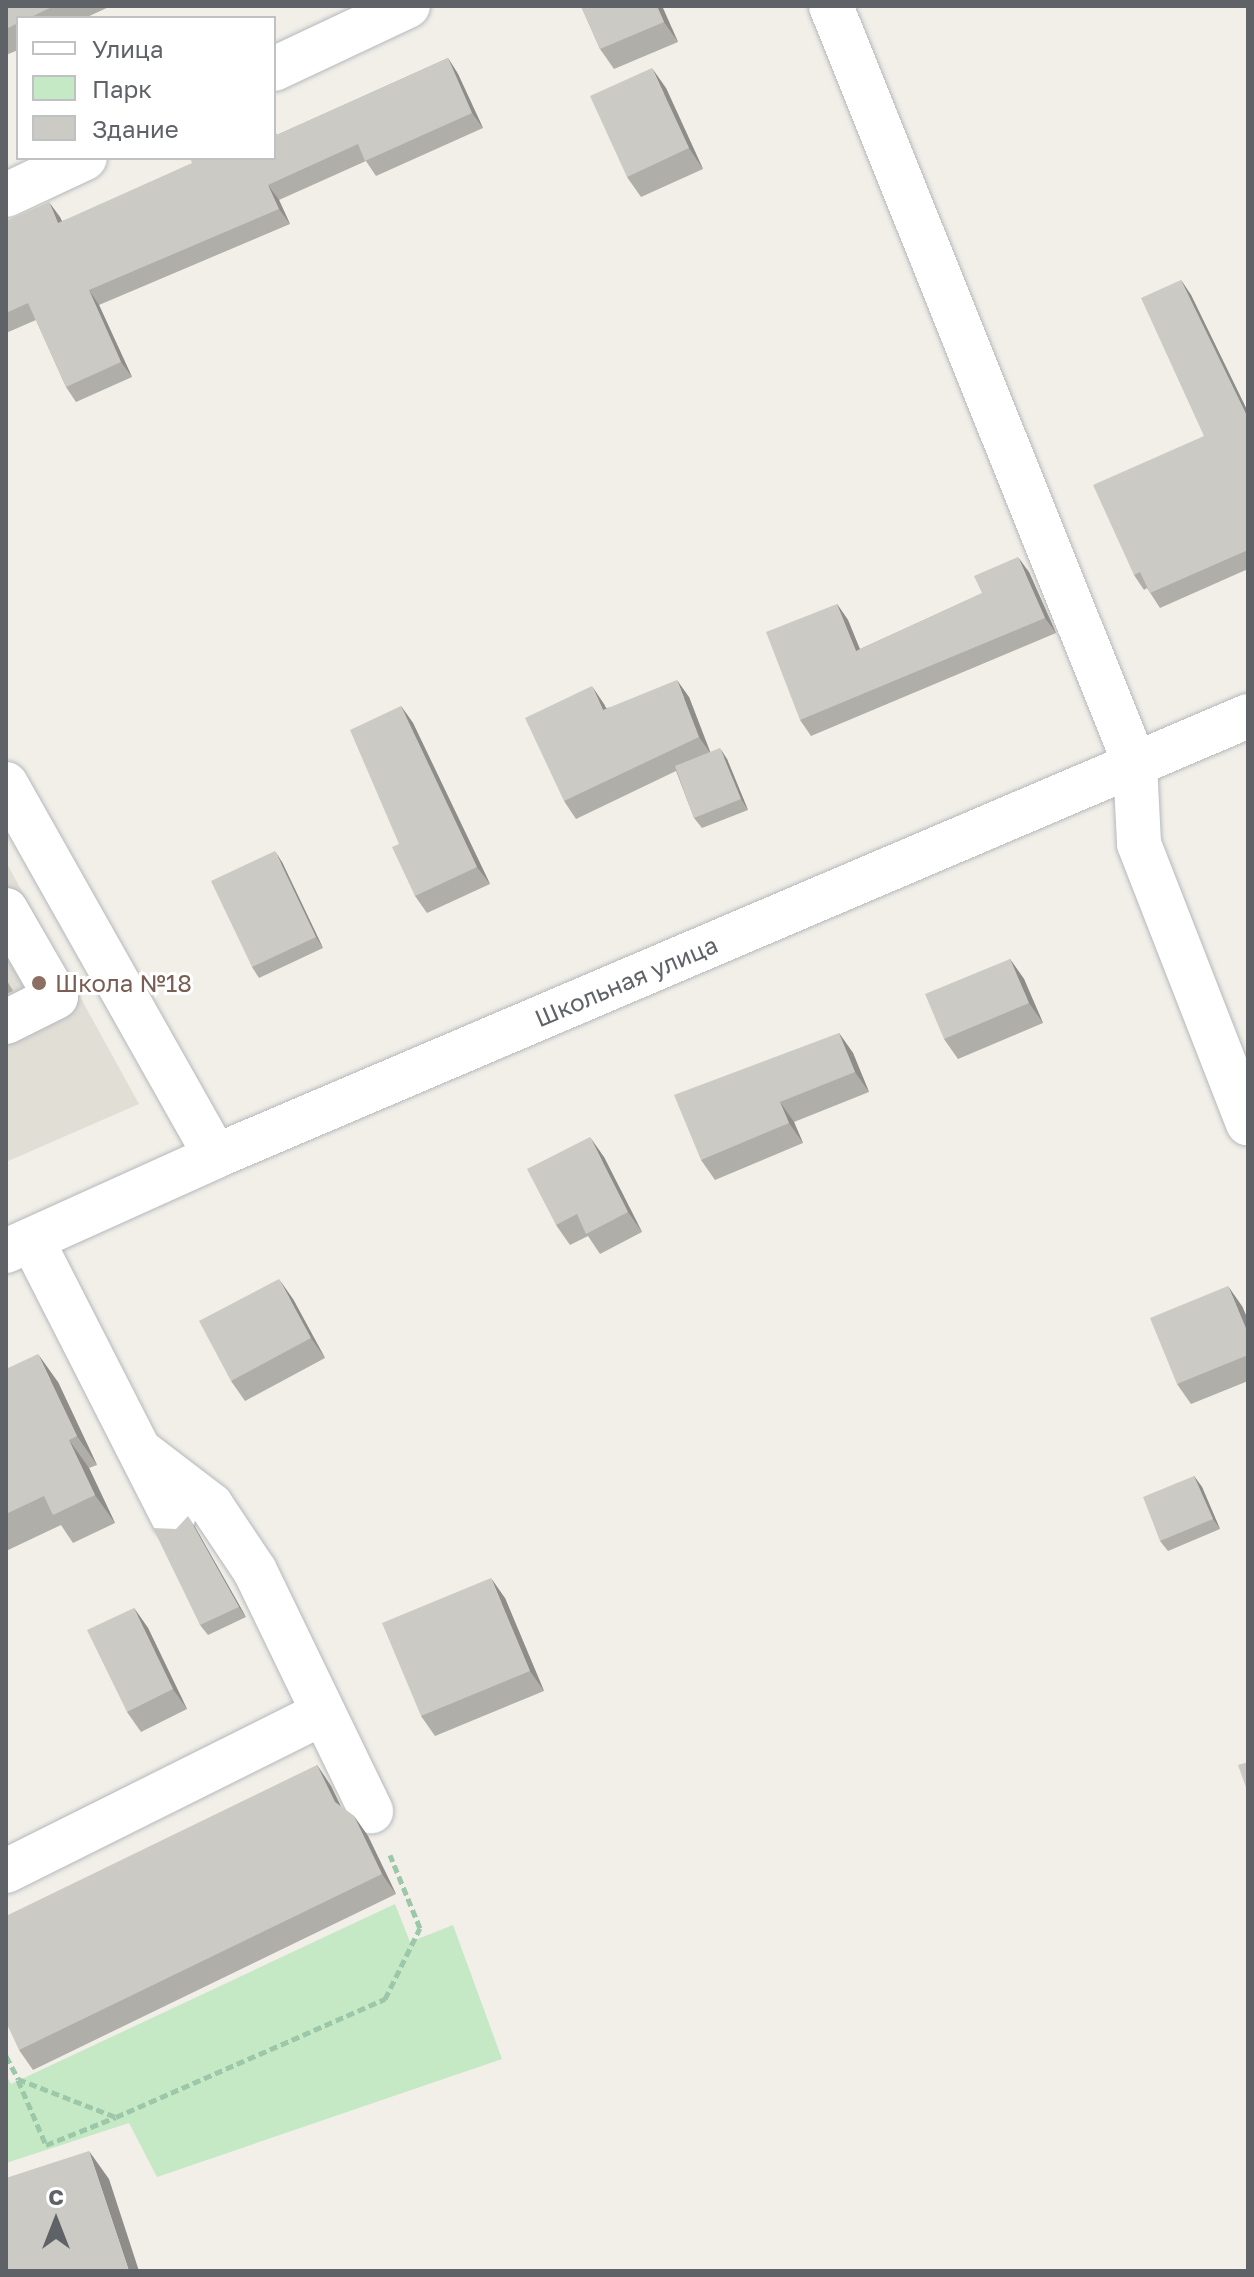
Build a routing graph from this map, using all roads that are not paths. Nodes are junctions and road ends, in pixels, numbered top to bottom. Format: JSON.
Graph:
{"nodes":[{"id":1,"x":408,"y":6,"type":"edge"},
{"id":2,"x":831,"y":6,"type":"edge"},
{"id":3,"x":276,"y":68,"type":"edge"},
{"id":4,"x":81,"y":160,"type":"edge"},
{"id":5,"x":6,"y":195,"type":"edge"},
{"id":6,"x":1248,"y":716,"type":"edge"},
{"id":7,"x":1135,"y":764,"type":"junction"},
{"id":8,"x":6,"y":784,"type":"edge"},
{"id":9,"x":6,"y":910,"type":"edge"},
{"id":10,"x":6,"y":1022,"type":"edge"},
{"id":11,"x":1248,"y":1123,"type":"edge"},
{"id":12,"x":216,"y":1156,"type":"junction"},
{"id":13,"x":19,"y":1246,"type":"edge"},
{"id":14,"x":143,"y":1453,"type":"junction"},
{"id":15,"x":173,"y":1517,"type":"dead end"},
{"id":16,"x":323,"y":1713,"type":"junction"},
{"id":17,"x":371,"y":1811,"type":"road end"},
{"id":18,"x":6,"y":1871,"type":"edge"}],
"edges":[{"from":1,"to":3,"type":"street"},
{"from":2,"to":7,"type":"street"},
{"from":4,"to":5,"type":"street"},
{"from":6,"to":7,"type":"street","name":"Школьная улица"},
{"from":7,"to":11,"type":"street"},
{"from":7,"to":12,"type":"street","name":"Школьная улица"},
{"from":8,"to":12,"type":"street"},
{"from":9,"to":10,"type":"street"},
{"from":12,"to":13,"type":"street","name":"Школьная улица"},
{"from":13,"to":14,"type":"street"},
{"from":14,"to":15,"type":"street"},
{"from":14,"to":16,"type":"street"},
{"from":16,"to":17,"type":"street"},
{"from":16,"to":18,"type":"street"}]}
